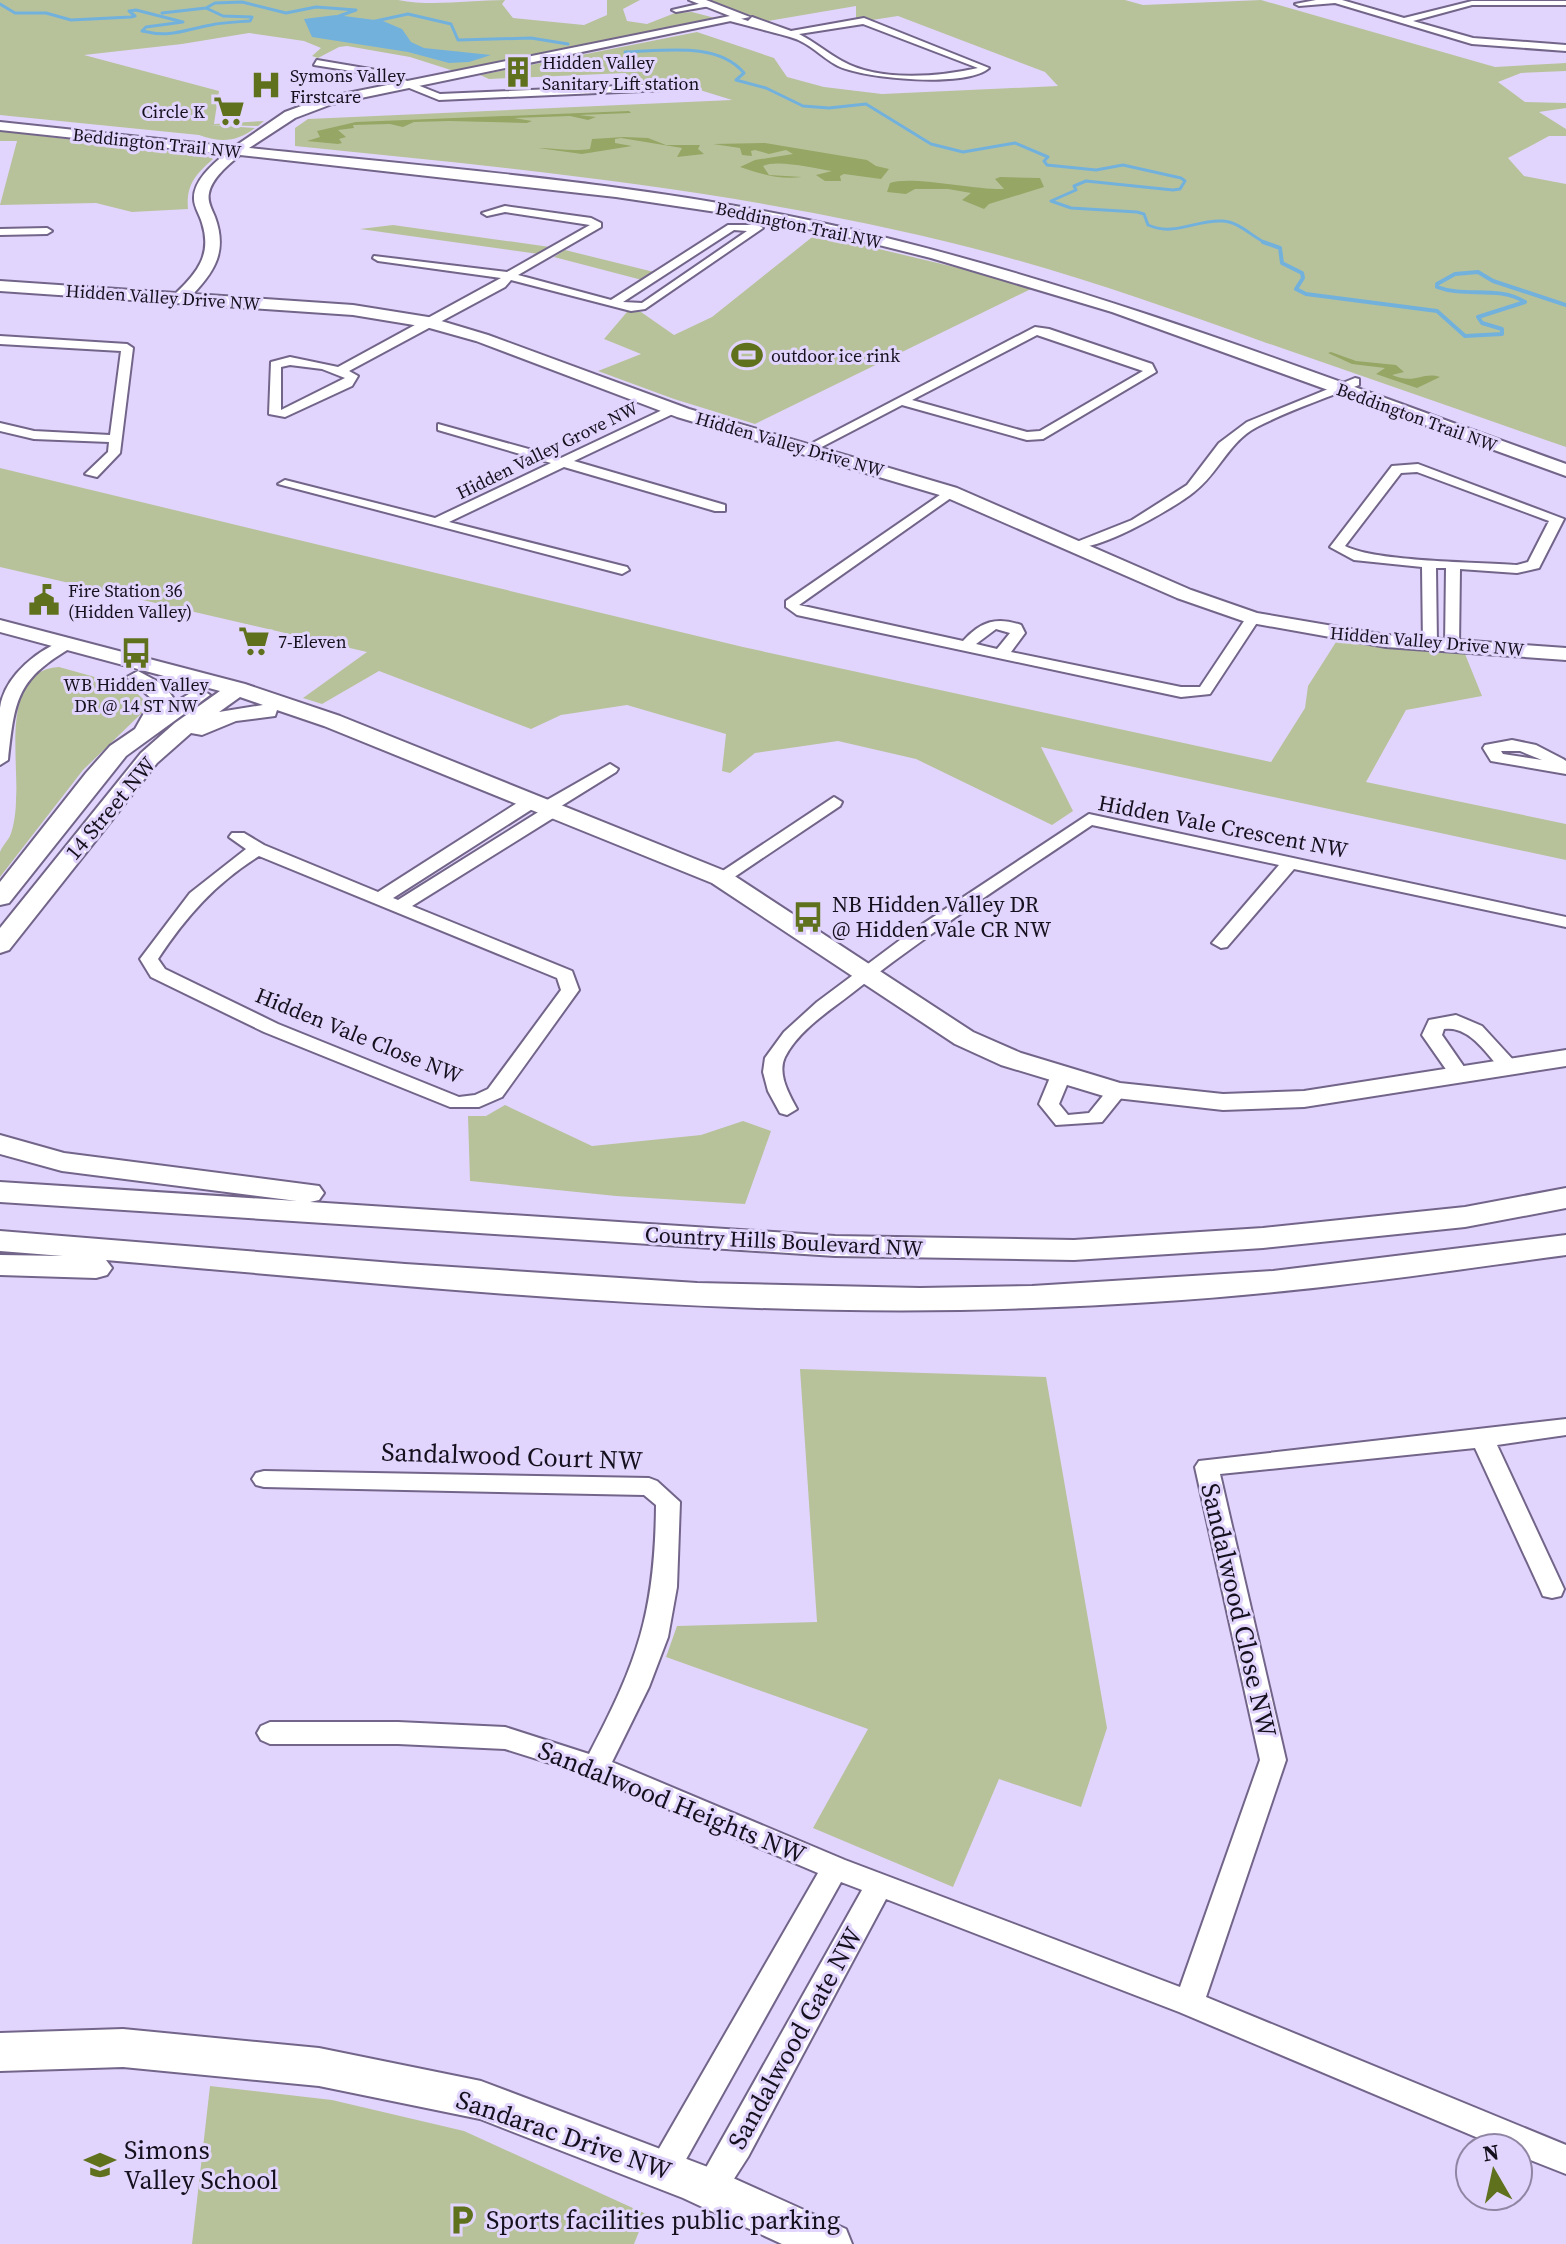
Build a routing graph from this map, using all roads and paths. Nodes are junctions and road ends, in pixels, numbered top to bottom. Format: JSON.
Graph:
{"nodes":[{"id":1,"x":1333,"y":0,"type":"edge"},
{"id":2,"x":700,"y":3,"type":"edge"},
{"id":3,"x":1566,"y":3,"type":"edge"},
{"id":4,"x":1299,"y":4,"type":"dead end"},
{"id":5,"x":1525,"y":4,"type":"junction"},
{"id":6,"x":678,"y":5,"type":"edge"},
{"id":7,"x":1535,"y":14,"type":"dead end"},
{"id":8,"x":742,"y":19,"type":"junction"},
{"id":9,"x":1403,"y":21,"type":"junction"},
{"id":10,"x":786,"y":34,"type":"junction"},
{"id":11,"x":1566,"y":48,"type":"edge"},
{"id":12,"x":317,"y":63,"type":"dead end"},
{"id":13,"x":412,"y":85,"type":"junction"},
{"id":14,"x":665,"y":87,"type":"dead end"},
{"id":15,"x":325,"y":104,"type":"junction"},
{"id":16,"x":0,"y":118,"type":"edge"},
{"id":17,"x":0,"y":126,"type":"edge"},
{"id":18,"x":250,"y":149,"type":"junction"},
{"id":19,"x":219,"y":203,"type":"dead end"},
{"id":20,"x":587,"y":230,"type":"junction"},
{"id":21,"x":47,"y":231,"type":"dead end"},
{"id":22,"x":0,"y":232,"type":"edge"},
{"id":23,"x":378,"y":258,"type":"dead end"},
{"id":24,"x":221,"y":276,"type":"dead end"},
{"id":25,"x":509,"y":276,"type":"junction"},
{"id":26,"x":0,"y":286,"type":"edge"},
{"id":27,"x":180,"y":298,"type":"junction"},
{"id":28,"x":202,"y":299,"type":"junction"},
{"id":29,"x":613,"y":304,"type":"junction"},
{"id":30,"x":410,"y":319,"type":"junction"},
{"id":31,"x":428,"y":322,"type":"junction"},
{"id":32,"x":0,"y":340,"type":"edge"},
{"id":33,"x":1260,"y":361,"type":"junction"},
{"id":34,"x":324,"y":366,"type":"junction"},
{"id":35,"x":341,"y":370,"type":"junction"},
{"id":36,"x":1347,"y":385,"type":"junction"},
{"id":37,"x":1315,"y":399,"type":"junction"},
{"id":38,"x":902,"y":401,"type":"junction"},
{"id":39,"x":681,"y":412,"type":"junction"},
{"id":40,"x":0,"y":427,"type":"edge"},
{"id":41,"x":442,"y":427,"type":"dead end"},
{"id":42,"x":116,"y":439,"type":"junction"},
{"id":43,"x":807,"y":449,"type":"junction"},
{"id":44,"x":1566,"y":457,"type":"edge"},
{"id":45,"x":561,"y":464,"type":"junction"},
{"id":46,"x":577,"y":468,"type":"junction"},
{"id":47,"x":1566,"y":470,"type":"edge"},
{"id":48,"x":92,"y":474,"type":"dead end"},
{"id":49,"x":285,"y":484,"type":"dead end"},
{"id":50,"x":950,"y":492,"type":"junction"},
{"id":51,"x":720,"y":508,"type":"dead end"},
{"id":52,"x":436,"y":523,"type":"junction"},
{"id":53,"x":453,"y":527,"type":"junction"},
{"id":54,"x":1076,"y":545,"type":"junction"},
{"id":55,"x":1429,"y":563,"type":"junction"},
{"id":56,"x":1453,"y":565,"type":"junction"},
{"id":57,"x":622,"y":570,"type":"dead end"},
{"id":58,"x":1253,"y":618,"type":"junction"},
{"id":59,"x":0,"y":626,"type":"edge"},
{"id":60,"x":0,"y":640,"type":"edge"},
{"id":61,"x":69,"y":643,"type":"junction"},
{"id":62,"x":1430,"y":645,"type":"junction"},
{"id":63,"x":1452,"y":646,"type":"junction"},
{"id":64,"x":966,"y":647,"type":"junction"},
{"id":65,"x":49,"y":654,"type":"junction"},
{"id":66,"x":1566,"y":654,"type":"edge"},
{"id":67,"x":1000,"y":655,"type":"junction"},
{"id":68,"x":138,"y":677,"type":"junction"},
{"id":69,"x":220,"y":691,"type":"junction"},
{"id":70,"x":267,"y":711,"type":"junction"},
{"id":71,"x":136,"y":736,"type":"junction"},
{"id":72,"x":380,"y":741,"type":"junction"},
{"id":73,"x":149,"y":758,"type":"junction"},
{"id":74,"x":0,"y":760,"type":"edge"},
{"id":75,"x":610,"y":769,"type":"dead end"},
{"id":76,"x":834,"y":802,"type":"dead end"},
{"id":77,"x":543,"y":807,"type":"junction"},
{"id":78,"x":238,"y":837,"type":"dead end"},
{"id":79,"x":258,"y":849,"type":"junction"},
{"id":80,"x":1290,"y":863,"type":"junction"},
{"id":81,"x":721,"y":878,"type":"junction"},
{"id":82,"x":0,"y":898,"type":"edge"},
{"id":83,"x":379,"y":899,"type":"junction"},
{"id":84,"x":397,"y":908,"type":"junction"},
{"id":85,"x":1566,"y":922,"type":"edge"},
{"id":86,"x":1221,"y":943,"type":"dead end"},
{"id":87,"x":0,"y":945,"type":"edge"},
{"id":88,"x":864,"y":975,"type":"junction"},
{"id":89,"x":1566,"y":1058,"type":"edge"},
{"id":90,"x":1509,"y":1067,"type":"junction"},
{"id":91,"x":1459,"y":1074,"type":"junction"},
{"id":92,"x":1061,"y":1075,"type":"junction"},
{"id":93,"x":1117,"y":1091,"type":"junction"},
{"id":94,"x":787,"y":1109,"type":"dead end"},
{"id":95,"x":0,"y":1144,"type":"edge"},
{"id":96,"x":0,"y":1192,"type":"edge"},
{"id":97,"x":1566,"y":1198,"type":"edge"},
{"id":98,"x":0,"y":1208,"type":"edge"},
{"id":99,"x":0,"y":1241,"type":"edge"},
{"id":100,"x":1566,"y":1245,"type":"edge"},
{"id":101,"x":835,"y":1246,"type":"junction"},
{"id":102,"x":0,"y":1265,"type":"edge"},
{"id":103,"x":405,"y":1275,"type":"junction"},
{"id":104,"x":1566,"y":1427,"type":"edge"},
{"id":105,"x":1483,"y":1439,"type":"junction"},
{"id":106,"x":264,"y":1479,"type":"dead end"},
{"id":107,"x":1552,"y":1589,"type":"dead end"},
{"id":108,"x":270,"y":1733,"type":"dead end"},
{"id":109,"x":596,"y":1767,"type":"junction"},
{"id":110,"x":835,"y":1868,"type":"junction"},
{"id":111,"x":879,"y":1885,"type":"junction"},
{"id":112,"x":1189,"y":2003,"type":"junction"},
{"id":113,"x":0,"y":2052,"type":"edge"},
{"id":114,"x":1566,"y":2160,"type":"edge"},
{"id":115,"x":664,"y":2169,"type":"junction"},
{"id":116,"x":710,"y":2189,"type":"junction"},
{"id":117,"x":830,"y":2244,"type":"edge"}],
"edges":[{"from":1,"to":4,"type":"street"},
{"from":1,"to":9,"type":"street"},
{"from":2,"to":6,"type":"street"},
{"from":2,"to":8,"type":"street"},
{"from":3,"to":5,"type":"street"},
{"from":5,"to":7,"type":"street"},
{"from":5,"to":9,"type":"street"},
{"from":8,"to":10,"type":"street"},
{"from":8,"to":13,"type":"street"},
{"from":9,"to":11,"type":"street"},
{"from":10,"to":10,"type":"street"},
{"from":12,"to":13,"type":"street"},
{"from":13,"to":14,"type":"street"},
{"from":13,"to":15,"type":"street"},
{"from":15,"to":18,"type":"street"},
{"from":15,"to":18,"type":"street"},
{"from":16,"to":18,"type":"street","name":"Beddington Trail NW"},
{"from":17,"to":18,"type":"street","name":"Beddington Trail NW"},
{"from":18,"to":19,"type":"street"},
{"from":18,"to":27,"type":"street"},
{"from":18,"to":33,"type":"street","name":"Beddington Trail NW"},
{"from":18,"to":36,"type":"street","name":"Beddington Trail NW"},
{"from":20,"to":20,"type":"street"},
{"from":20,"to":25,"type":"street"},
{"from":21,"to":22,"type":"street"},
{"from":23,"to":25,"type":"street"},
{"from":24,"to":28,"type":"street"},
{"from":25,"to":29,"type":"street"},
{"from":25,"to":30,"type":"street"},
{"from":25,"to":31,"type":"street"},
{"from":26,"to":27,"type":"street","name":"Hidden Valley Drive NW"},
{"from":27,"to":28,"type":"street","name":"Hidden Valley Drive NW"},
{"from":28,"to":30,"type":"street","name":"Hidden Valley Drive NW"},
{"from":29,"to":29,"type":"street"},
{"from":30,"to":31,"type":"street","name":"Hidden Valley Drive NW"},
{"from":30,"to":34,"type":"street"},
{"from":31,"to":35,"type":"street"},
{"from":31,"to":39,"type":"street","name":"Hidden Valley Drive NW"},
{"from":32,"to":42,"type":"street"},
{"from":33,"to":36,"type":"street","name":"Beddington Trail NW"},
{"from":33,"to":37,"type":"street"},
{"from":34,"to":35,"type":"street"},
{"from":34,"to":35,"type":"street"},
{"from":36,"to":37,"type":"street"},
{"from":36,"to":44,"type":"street","name":"Beddington Trail NW"},
{"from":36,"to":47,"type":"street","name":"Beddington Trail NW"},
{"from":37,"to":54,"type":"street"},
{"from":38,"to":38,"type":"street"},
{"from":38,"to":43,"type":"street"},
{"from":39,"to":43,"type":"street","name":"Hidden Valley Drive NW"},
{"from":39,"to":45,"type":"street","name":"Hidden Valley Grove NW"},
{"from":39,"to":46,"type":"street","name":"Hidden Valley Grove NW"},
{"from":40,"to":42,"type":"street"},
{"from":41,"to":45,"type":"street"},
{"from":42,"to":48,"type":"street"},
{"from":43,"to":50,"type":"street","name":"Hidden Valley Drive NW"},
{"from":45,"to":46,"type":"street"},
{"from":45,"to":52,"type":"street","name":"Hidden Valley Grove NW"},
{"from":46,"to":51,"type":"street"},
{"from":46,"to":53,"type":"street","name":"Hidden Valley Grove NW"},
{"from":49,"to":52,"type":"street"},
{"from":50,"to":54,"type":"street","name":"Hidden Valley Drive NW"},
{"from":50,"to":64,"type":"street"},
{"from":52,"to":53,"type":"street"},
{"from":53,"to":57,"type":"street"},
{"from":54,"to":58,"type":"street","name":"Hidden Valley Drive NW"},
{"from":55,"to":56,"type":"street"},
{"from":55,"to":56,"type":"street"},
{"from":55,"to":62,"type":"street"},
{"from":56,"to":63,"type":"street"},
{"from":58,"to":62,"type":"street","name":"Hidden Valley Drive NW"},
{"from":58,"to":67,"type":"street"},
{"from":59,"to":61,"type":"street"},
{"from":60,"to":65,"type":"street"},
{"from":61,"to":65,"type":"street"},
{"from":61,"to":69,"type":"street"},
{"from":62,"to":63,"type":"street","name":"Hidden Valley Drive NW"},
{"from":63,"to":66,"type":"street","name":"Hidden Valley Drive NW"},
{"from":64,"to":67,"type":"street"},
{"from":64,"to":67,"type":"street"},
{"from":65,"to":68,"type":"street"},
{"from":65,"to":74,"type":"street"},
{"from":68,"to":69,"type":"street"},
{"from":68,"to":71,"type":"street"},
{"from":69,"to":70,"type":"street"},
{"from":69,"to":71,"type":"street","name":"14 Street NW"},
{"from":69,"to":72,"type":"street"},
{"from":69,"to":73,"type":"street","name":"14 Street NW"},
{"from":70,"to":72,"type":"street"},
{"from":70,"to":73,"type":"street"},
{"from":71,"to":82,"type":"street","name":"14 Street NW"},
{"from":72,"to":77,"type":"street"},
{"from":73,"to":87,"type":"street","name":"14 Street NW"},
{"from":75,"to":77,"type":"street"},
{"from":76,"to":81,"type":"street"},
{"from":77,"to":81,"type":"street"},
{"from":77,"to":83,"type":"street"},
{"from":77,"to":84,"type":"street"},
{"from":78,"to":79,"type":"street","name":"Hidden Vale Close NW"},
{"from":79,"to":83,"type":"street","name":"Hidden Vale Close NW"},
{"from":79,"to":84,"type":"street","name":"Hidden Vale Close NW"},
{"from":80,"to":85,"type":"street","name":"Hidden Vale Crescent NW"},
{"from":80,"to":86,"type":"street"},
{"from":80,"to":88,"type":"street","name":"Hidden Vale Crescent NW"},
{"from":81,"to":88,"type":"street"},
{"from":83,"to":84,"type":"street","name":"Hidden Vale Close NW"},
{"from":88,"to":92,"type":"street"},
{"from":88,"to":94,"type":"street","name":"Hidden Vale Crescent NW"},
{"from":89,"to":90,"type":"street"},
{"from":90,"to":91,"type":"street"},
{"from":90,"to":91,"type":"street"},
{"from":91,"to":93,"type":"street"},
{"from":92,"to":93,"type":"street"},
{"from":92,"to":93,"type":"street"},
{"from":95,"to":101,"type":"main road"},
{"from":96,"to":101,"type":"main road","name":"Country Hills Boulevard NW"},
{"from":97,"to":101,"type":"main road","name":"Country Hills Boulevard NW"},
{"from":98,"to":101,"type":"main road"},
{"from":99,"to":103,"type":"main road"},
{"from":100,"to":103,"type":"main road"},
{"from":102,"to":103,"type":"main road"},
{"from":104,"to":105,"type":"street","name":"Sandalwood Close NW"},
{"from":105,"to":107,"type":"street"},
{"from":105,"to":112,"type":"street","name":"Sandalwood Close NW"},
{"from":106,"to":109,"type":"street","name":"Sandalwood Court NW"},
{"from":108,"to":109,"type":"street","name":"Sandalwood Heights NW"},
{"from":109,"to":110,"type":"street","name":"Sandalwood Heights NW"},
{"from":110,"to":111,"type":"street","name":"Sandalwood Heights NW"},
{"from":110,"to":115,"type":"street","name":"Sandalwood Gate NW"},
{"from":111,"to":112,"type":"street"},
{"from":111,"to":116,"type":"street","name":"Sandalwood Gate NW"},
{"from":112,"to":114,"type":"street"},
{"from":113,"to":115,"type":"street","name":"Sandarac Drive NW"},
{"from":115,"to":116,"type":"street","name":"Sandarac Drive NW"},
{"from":116,"to":117,"type":"street","name":"Sandarac Drive NW"}]}
